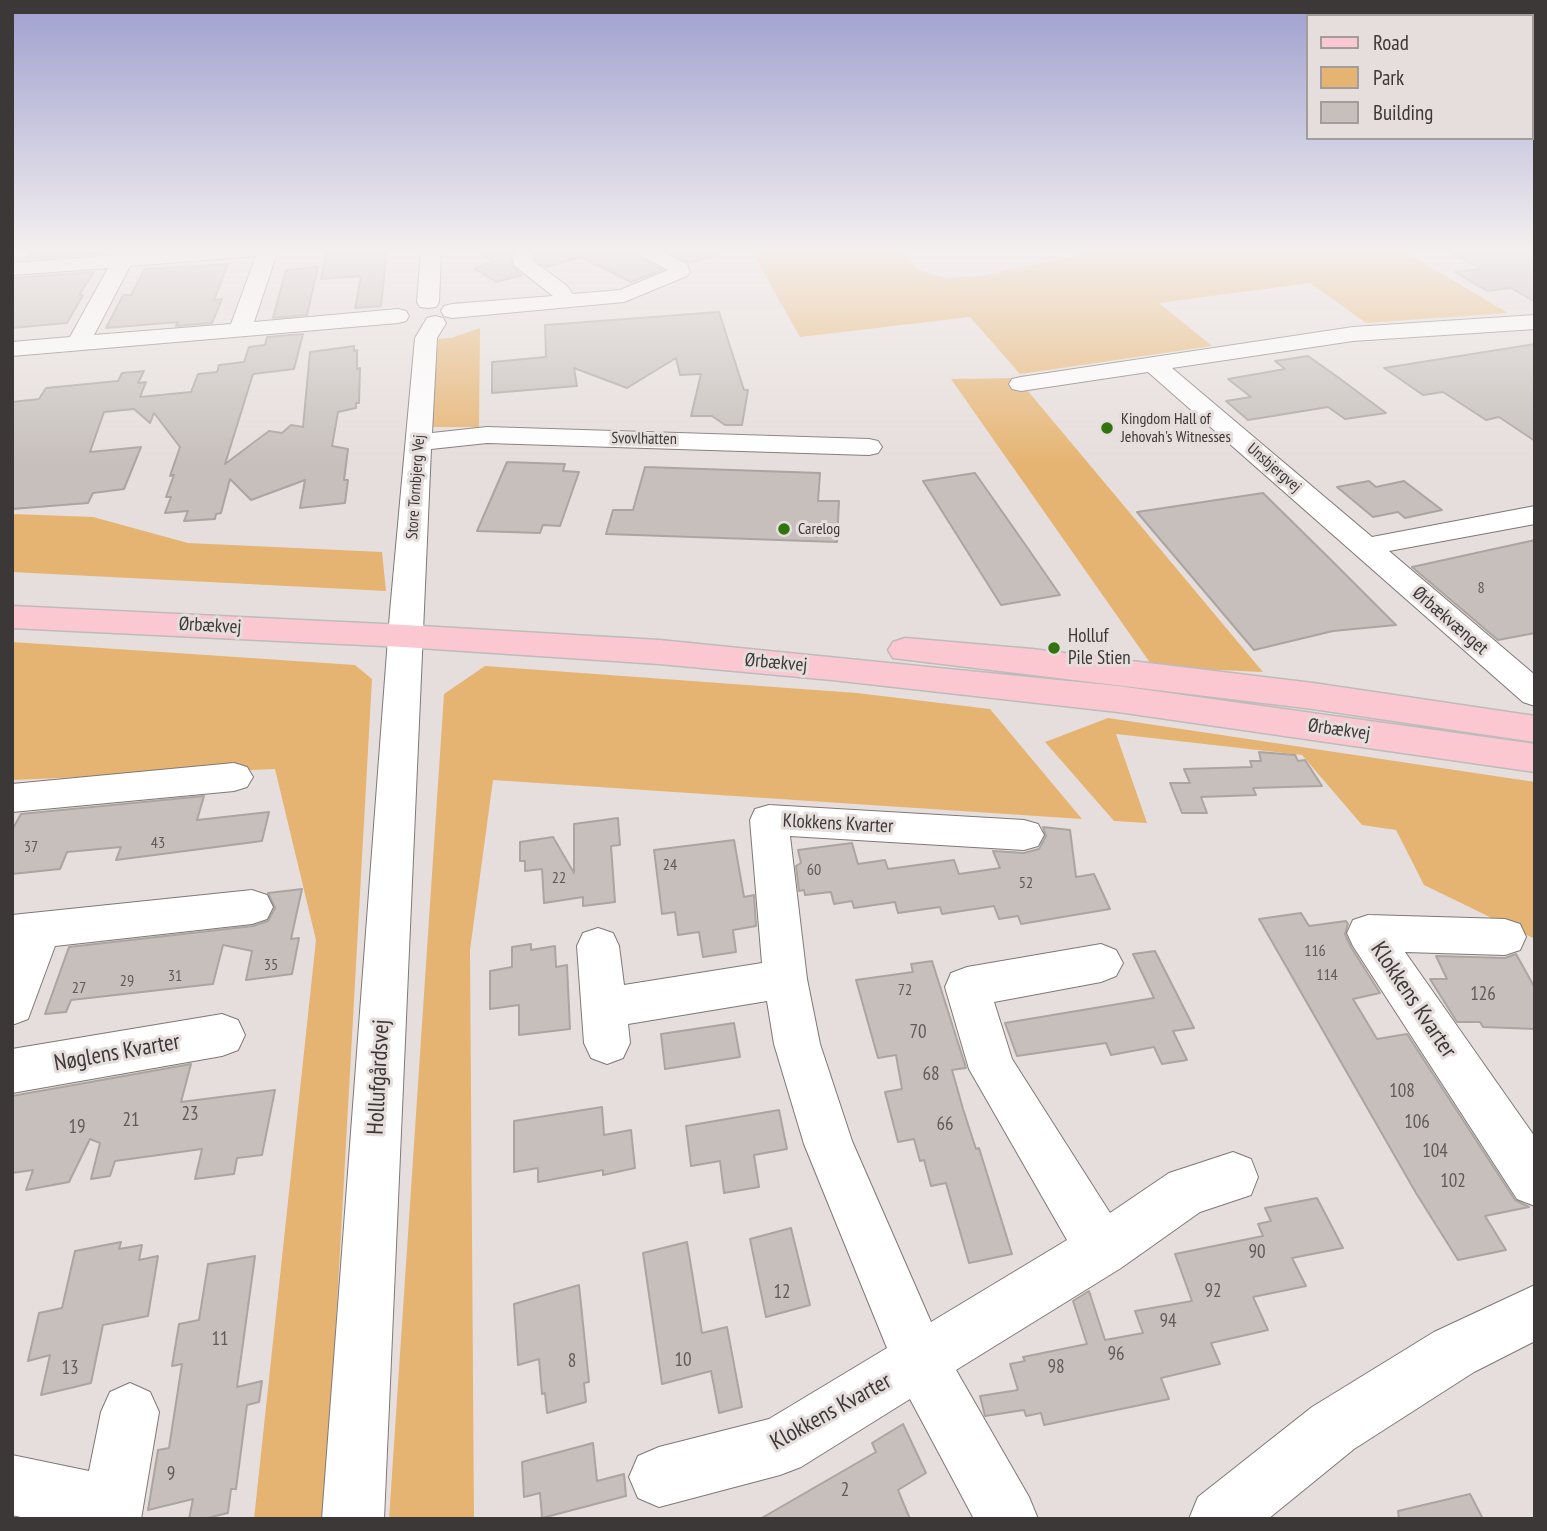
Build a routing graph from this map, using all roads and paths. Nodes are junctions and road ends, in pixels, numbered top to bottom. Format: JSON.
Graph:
{"nodes":[{"id":1,"x":90,"y":321,"type":"edge"},
{"id":2,"x":243,"y":321,"type":"edge"},
{"id":3,"x":385,"y":321,"type":"edge"},
{"id":4,"x":426,"y":321,"type":"edge"},
{"id":5,"x":1535,"y":322,"type":"edge"},
{"id":6,"x":240,"y":330,"type":"junction"},
{"id":7,"x":78,"y":343,"type":"junction"},
{"id":8,"x":12,"y":349,"type":"edge"},
{"id":9,"x":1153,"y":364,"type":"junction"},
{"id":10,"x":1021,"y":384,"type":"dead end"},
{"id":11,"x":419,"y":442,"type":"junction"},
{"id":12,"x":869,"y":447,"type":"dead end"},
{"id":13,"x":1535,"y":515,"type":"edge"},
{"id":14,"x":1366,"y":547,"type":"junction"},
{"id":15,"x":12,"y":591,"type":"edge"},
{"id":16,"x":12,"y":617,"type":"edge"},
{"id":17,"x":405,"y":624,"type":"junction"},
{"id":18,"x":1535,"y":694,"type":"edge"},
{"id":19,"x":1535,"y":729,"type":"edge"},
{"id":20,"x":1535,"y":758,"type":"edge"},
{"id":21,"x":234,"y":777,"type":"dead end"},
{"id":22,"x":12,"y":798,"type":"edge"},
{"id":23,"x":1024,"y":835,"type":"dead end"},
{"id":24,"x":252,"y":907,"type":"dead end"},
{"id":25,"x":26,"y":931,"type":"edge"},
{"id":26,"x":1505,"y":937,"type":"dead end"},
{"id":27,"x":598,"y":946,"type":"dead end"},
{"id":28,"x":1101,"y":963,"type":"dead end"},
{"id":29,"x":785,"y":979,"type":"junction"},
{"id":30,"x":12,"y":1005,"type":"edge"},
{"id":31,"x":222,"y":1035,"type":"dead end"},
{"id":32,"x":12,"y":1071,"type":"edge"},
{"id":33,"x":1233,"y":1177,"type":"dead end"},
{"id":34,"x":1535,"y":1181,"type":"edge"},
{"id":35,"x":1102,"y":1249,"type":"junction"},
{"id":36,"x":1535,"y":1312,"type":"edge"},
{"id":37,"x":920,"y":1361,"type":"junction"},
{"id":38,"x":130,"y":1412,"type":"dead end"},
{"id":39,"x":659,"y":1477,"type":"dead end"},
{"id":40,"x":12,"y":1485,"type":"edge"},
{"id":41,"x":110,"y":1512,"type":"edge"},
{"id":42,"x":353,"y":1519,"type":"edge"},
{"id":43,"x":1007,"y":1519,"type":"edge"},
{"id":44,"x":1220,"y":1519,"type":"edge"}],
"edges":[{"from":1,"to":7,"type":"street"},
{"from":2,"to":6,"type":"street"},
{"from":3,"to":6,"type":"street"},
{"from":4,"to":11,"type":"street","name":"Store Tornbjerg Vej"},
{"from":5,"to":9,"type":"street"},
{"from":6,"to":7,"type":"street"},
{"from":7,"to":8,"type":"street"},
{"from":9,"to":10,"type":"street"},
{"from":9,"to":14,"type":"street","name":"Unsbjergvej"},
{"from":11,"to":12,"type":"street","name":"Svovlhatten"},
{"from":11,"to":17,"type":"street","name":"Store Tornbjerg Vej"},
{"from":13,"to":14,"type":"street"},
{"from":14,"to":18,"type":"street","name":"Ørbækvænget"},
{"from":15,"to":17,"type":"main road","name":"Ørbækvej"},
{"from":16,"to":17,"type":"main road","name":"Ørbækvej"},
{"from":17,"to":19,"type":"main road","name":"Ørbækvej"},
{"from":17,"to":20,"type":"main road","name":"Ørbækvej"},
{"from":17,"to":42,"type":"street","name":"Hollufgårdsvej"},
{"from":21,"to":22,"type":"street"},
{"from":23,"to":29,"type":"street","name":"Klokkens Kvarter"},
{"from":24,"to":25,"type":"street"},
{"from":25,"to":30,"type":"street"},
{"from":26,"to":34,"type":"street","name":"Klokkens Kvarter"},
{"from":27,"to":29,"type":"street"},
{"from":28,"to":35,"type":"street"},
{"from":29,"to":37,"type":"street","name":"Klokkens Kvarter"},
{"from":31,"to":32,"type":"street","name":"Nøglens Kvarter"},
{"from":33,"to":35,"type":"street","name":"Klokkens Kvarter"},
{"from":35,"to":37,"type":"street","name":"Klokkens Kvarter"},
{"from":36,"to":44,"type":"street"},
{"from":37,"to":39,"type":"street","name":"Klokkens Kvarter"},
{"from":37,"to":43,"type":"street","name":"Klokkens Kvarter"},
{"from":38,"to":41,"type":"street"},
{"from":40,"to":41,"type":"street"}]}
